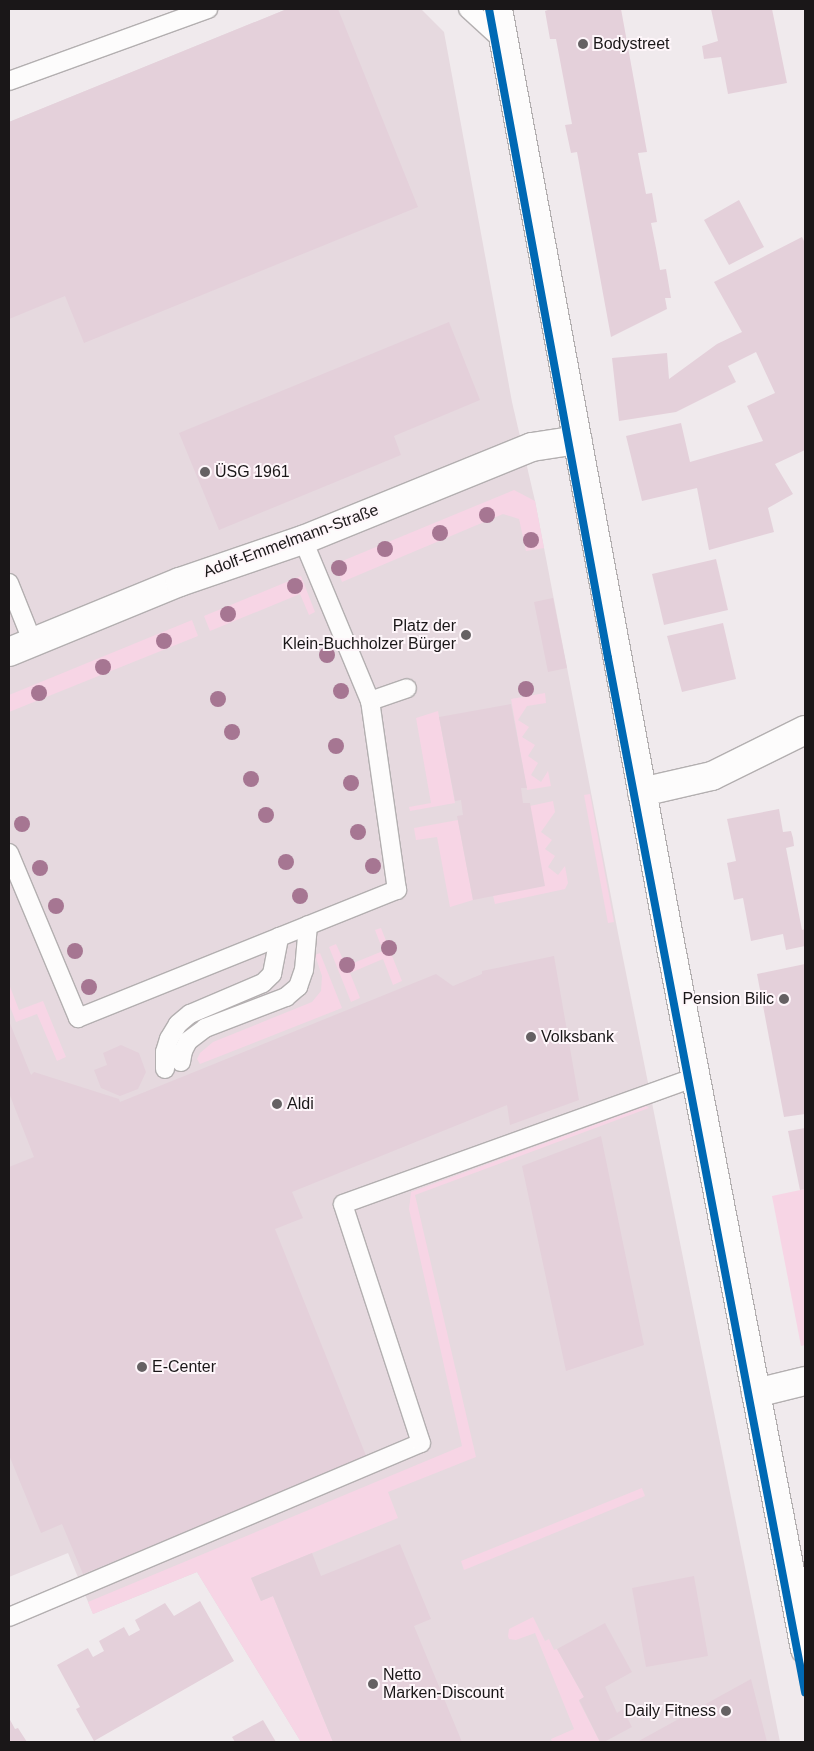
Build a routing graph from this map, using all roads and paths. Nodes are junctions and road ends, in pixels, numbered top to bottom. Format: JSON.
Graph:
{"nodes":[{"id":1,"x":208,"y":9,"type":"edge"},
{"id":2,"x":468,"y":9,"type":"edge"},
{"id":3,"x":498,"y":9,"type":"edge"},
{"id":4,"x":504,"y":42,"type":"junction"},
{"id":5,"x":9,"y":81,"type":"edge"},
{"id":6,"x":577,"y":440,"type":"junction"},
{"id":7,"x":303,"y":540,"type":"junction"},
{"id":8,"x":9,"y":583,"type":"edge"},
{"id":9,"x":21,"y":647,"type":"edge"},
{"id":10,"x":407,"y":688,"type":"dead end"},
{"id":11,"x":370,"y":701,"type":"junction"},
{"id":12,"x":805,"y":730,"type":"edge"},
{"id":13,"x":642,"y":792,"type":"junction"},
{"id":14,"x":9,"y":852,"type":"edge"},
{"id":15,"x":308,"y":925,"type":"junction"},
{"id":16,"x":279,"y":937,"type":"junction"},
{"id":17,"x":695,"y":1077,"type":"junction"},
{"id":18,"x":805,"y":1381,"type":"edge"},
{"id":19,"x":756,"y":1393,"type":"junction"},
{"id":20,"x":9,"y":1617,"type":"edge"},
{"id":21,"x":805,"y":1650,"type":"edge"}],
"edges":[{"from":1,"to":5,"type":"lane"},
{"from":2,"to":4,"type":"lane"},
{"from":3,"to":4,"type":"main road"},
{"from":4,"to":6,"type":"main road"},
{"from":6,"to":7,"type":"main road","name":"Adolf-Emmelmann-Straße"},
{"from":6,"to":13,"type":"main road"},
{"from":7,"to":9,"type":"main road","name":"Adolf-Emmelmann-Straße"},
{"from":7,"to":11,"type":"lane"},
{"from":8,"to":9,"type":"lane"},
{"from":10,"to":11,"type":"lane"},
{"from":11,"to":15,"type":"lane"},
{"from":12,"to":13,"type":"main road"},
{"from":13,"to":17,"type":"main road"},
{"from":14,"to":16,"type":"lane"},
{"from":15,"to":16,"type":"lane"},
{"from":15,"to":16,"type":"lane"},
{"from":17,"to":19,"type":"main road"},
{"from":17,"to":20,"type":"lane"},
{"from":18,"to":19,"type":"main road"},
{"from":19,"to":21,"type":"main road"}]}
